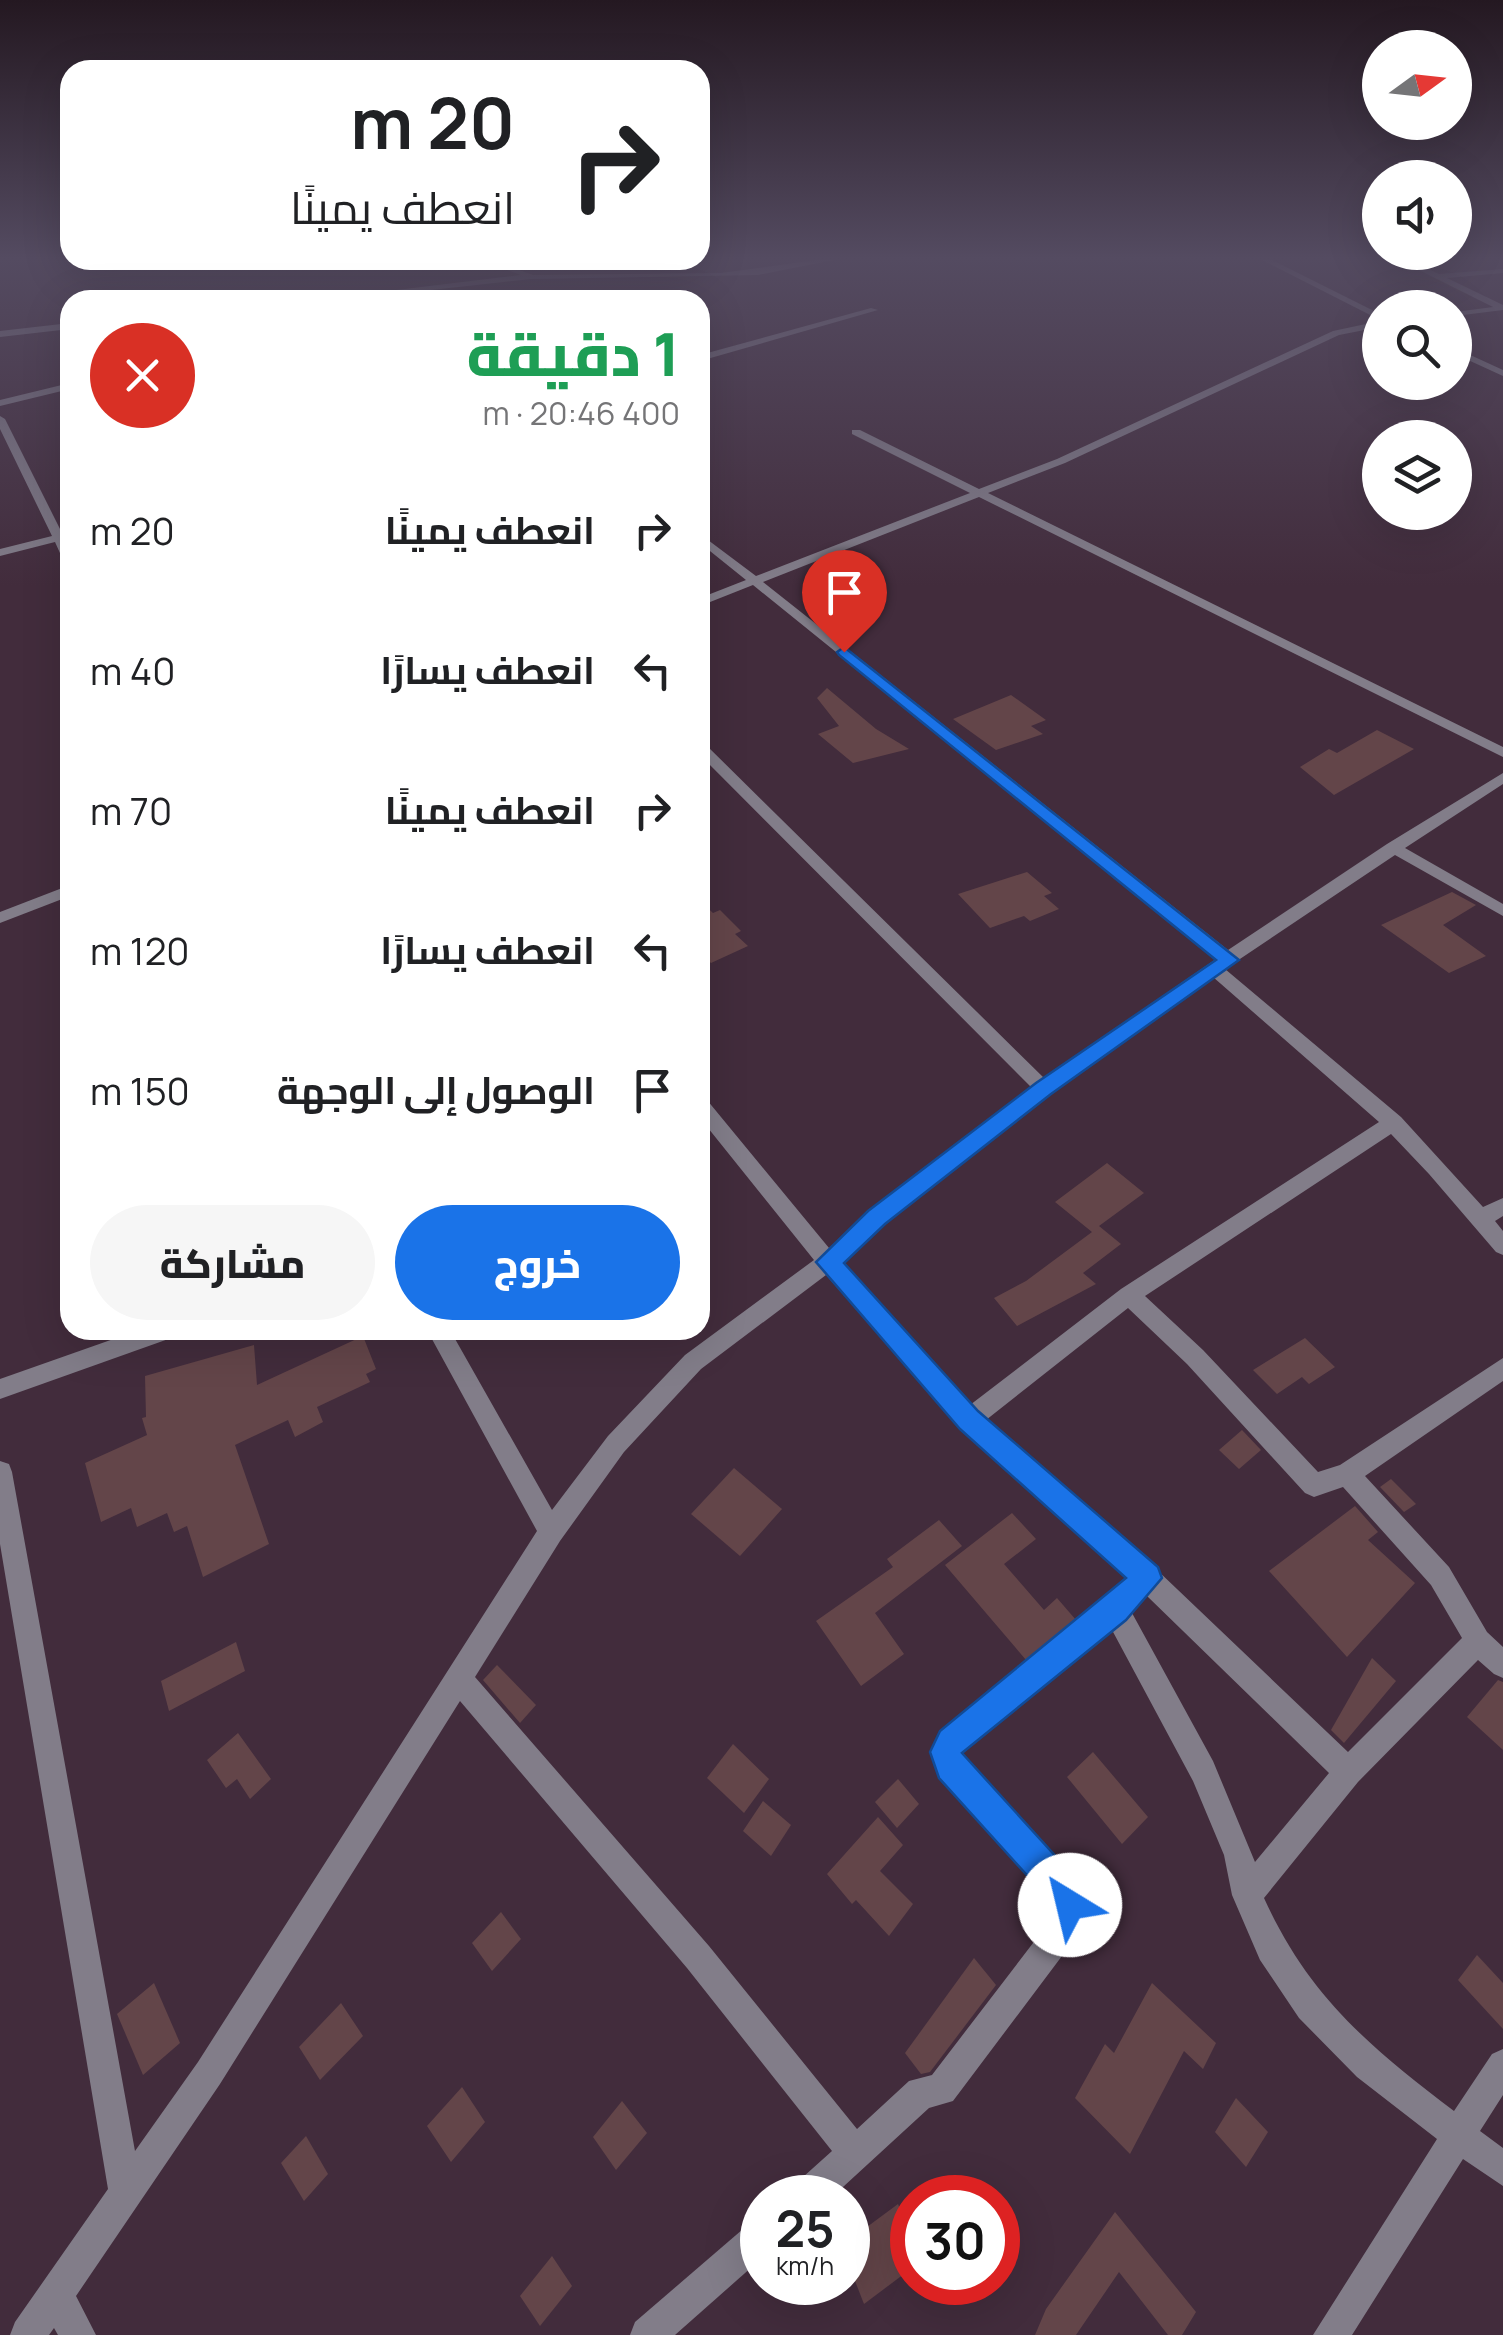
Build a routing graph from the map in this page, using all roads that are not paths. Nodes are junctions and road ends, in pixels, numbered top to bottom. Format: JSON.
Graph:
{"nodes":[{"id":1,"x":1261,"y":368,"type":"edge"},
{"id":2,"x":60,"y":388,"type":"edge"},
{"id":3,"x":0,"y":403,"type":"edge"},
{"id":4,"x":0,"y":420,"type":"edge"},
{"id":5,"x":856,"y":432,"type":"dead end"},
{"id":6,"x":979,"y":493,"type":"junction"},
{"id":7,"x":60,"y":530,"type":"edge"},
{"id":8,"x":60,"y":537,"type":"edge"},
{"id":9,"x":710,"y":545,"type":"edge"},
{"id":10,"x":0,"y":553,"type":"edge"},
{"id":11,"x":755,"y":580,"type":"junction"},
{"id":12,"x":710,"y":598,"type":"edge"},
{"id":13,"x":1503,"y":753,"type":"edge"},
{"id":14,"x":710,"y":757,"type":"edge"},
{"id":15,"x":1503,"y":777,"type":"edge"},
{"id":16,"x":1393,"y":846,"type":"junction"},
{"id":17,"x":60,"y":894,"type":"edge"},
{"id":18,"x":1503,"y":911,"type":"edge"},
{"id":19,"x":0,"y":918,"type":"edge"},
{"id":20,"x":1222,"y":965,"type":"junction"},
{"id":21,"x":1043,"y":1088,"type":"junction"},
{"id":22,"x":710,"y":1117,"type":"edge"},
{"id":23,"x":1394,"y":1122,"type":"junction"},
{"id":24,"x":1503,"y":1206,"type":"edge"},
{"id":25,"x":1482,"y":1218,"type":"junction"},
{"id":26,"x":1503,"y":1246,"type":"edge"},
{"id":27,"x":828,"y":1262,"type":"junction"},
{"id":28,"x":1129,"y":1295,"type":"junction"},
{"id":29,"x":138,"y":1340,"type":"edge"},
{"id":30,"x":444,"y":1340,"type":"edge"},
{"id":31,"x":1503,"y":1368,"type":"edge"},
{"id":32,"x":0,"y":1389,"type":"edge"},
{"id":33,"x":969,"y":1420,"type":"junction"},
{"id":34,"x":0,"y":1472,"type":"edge"},
{"id":35,"x":1347,"y":1474,"type":"junction"},
{"id":36,"x":552,"y":1532,"type":"junction"},
{"id":37,"x":1148,"y":1578,"type":"junction"},
{"id":38,"x":1116,"y":1610,"type":"junction"},
{"id":39,"x":1478,"y":1640,"type":"junction"},
{"id":40,"x":1503,"y":1665,"type":"edge"},
{"id":41,"x":460,"y":1680,"type":"junction"},
{"id":42,"x":1348,"y":1772,"type":"junction"},
{"id":43,"x":1248,"y":1895,"type":"junction"},
{"id":44,"x":1503,"y":2066,"type":"edge"},
{"id":45,"x":1461,"y":2137,"type":"junction"},
{"id":46,"x":856,"y":2153,"type":"junction"},
{"id":47,"x":1503,"y":2168,"type":"edge"},
{"id":48,"x":831,"y":2175,"type":"edge"},
{"id":49,"x":126,"y":2194,"type":"junction"},
{"id":50,"x":740,"y":2254,"type":"edge"},
{"id":51,"x":56,"y":2294,"type":"junction"},
{"id":52,"x":28,"y":2335,"type":"edge"},
{"id":53,"x":78,"y":2335,"type":"edge"},
{"id":54,"x":648,"y":2335,"type":"edge"},
{"id":55,"x":1331,"y":2335,"type":"edge"}],
"edges":[{"from":1,"to":6,"type":"street"},
{"from":2,"to":3,"type":"street"},
{"from":4,"to":7,"type":"street"},
{"from":5,"to":6,"type":"street"},
{"from":6,"to":11,"type":"street"},
{"from":6,"to":13,"type":"street"},
{"from":8,"to":10,"type":"street"},
{"from":9,"to":11,"type":"street"},
{"from":11,"to":12,"type":"street"},
{"from":11,"to":20,"type":"street"},
{"from":14,"to":21,"type":"street"},
{"from":15,"to":16,"type":"street"},
{"from":16,"to":18,"type":"street"},
{"from":16,"to":20,"type":"street"},
{"from":17,"to":19,"type":"street"},
{"from":20,"to":21,"type":"street"},
{"from":20,"to":23,"type":"street"},
{"from":21,"to":27,"type":"street"},
{"from":22,"to":27,"type":"street"},
{"from":23,"to":25,"type":"street"},
{"from":23,"to":28,"type":"street"},
{"from":24,"to":25,"type":"street"},
{"from":25,"to":26,"type":"street"},
{"from":27,"to":33,"type":"street"},
{"from":27,"to":36,"type":"street"},
{"from":28,"to":33,"type":"street"},
{"from":28,"to":35,"type":"street"},
{"from":29,"to":32,"type":"street"},
{"from":30,"to":36,"type":"street"},
{"from":31,"to":35,"type":"street"},
{"from":33,"to":37,"type":"street"},
{"from":34,"to":49,"type":"street"},
{"from":35,"to":39,"type":"street"},
{"from":36,"to":41,"type":"street"},
{"from":37,"to":38,"type":"street"},
{"from":37,"to":42,"type":"street"},
{"from":38,"to":43,"type":"street"},
{"from":38,"to":46,"type":"street"},
{"from":39,"to":40,"type":"street"},
{"from":39,"to":42,"type":"street"},
{"from":41,"to":46,"type":"street"},
{"from":41,"to":49,"type":"street"},
{"from":42,"to":43,"type":"street"},
{"from":43,"to":45,"type":"street"},
{"from":44,"to":45,"type":"street"},
{"from":45,"to":47,"type":"street"},
{"from":45,"to":55,"type":"street"},
{"from":46,"to":48,"type":"street"},
{"from":49,"to":51,"type":"street"},
{"from":50,"to":54,"type":"street"},
{"from":51,"to":52,"type":"street"},
{"from":51,"to":53,"type":"street"}]}
